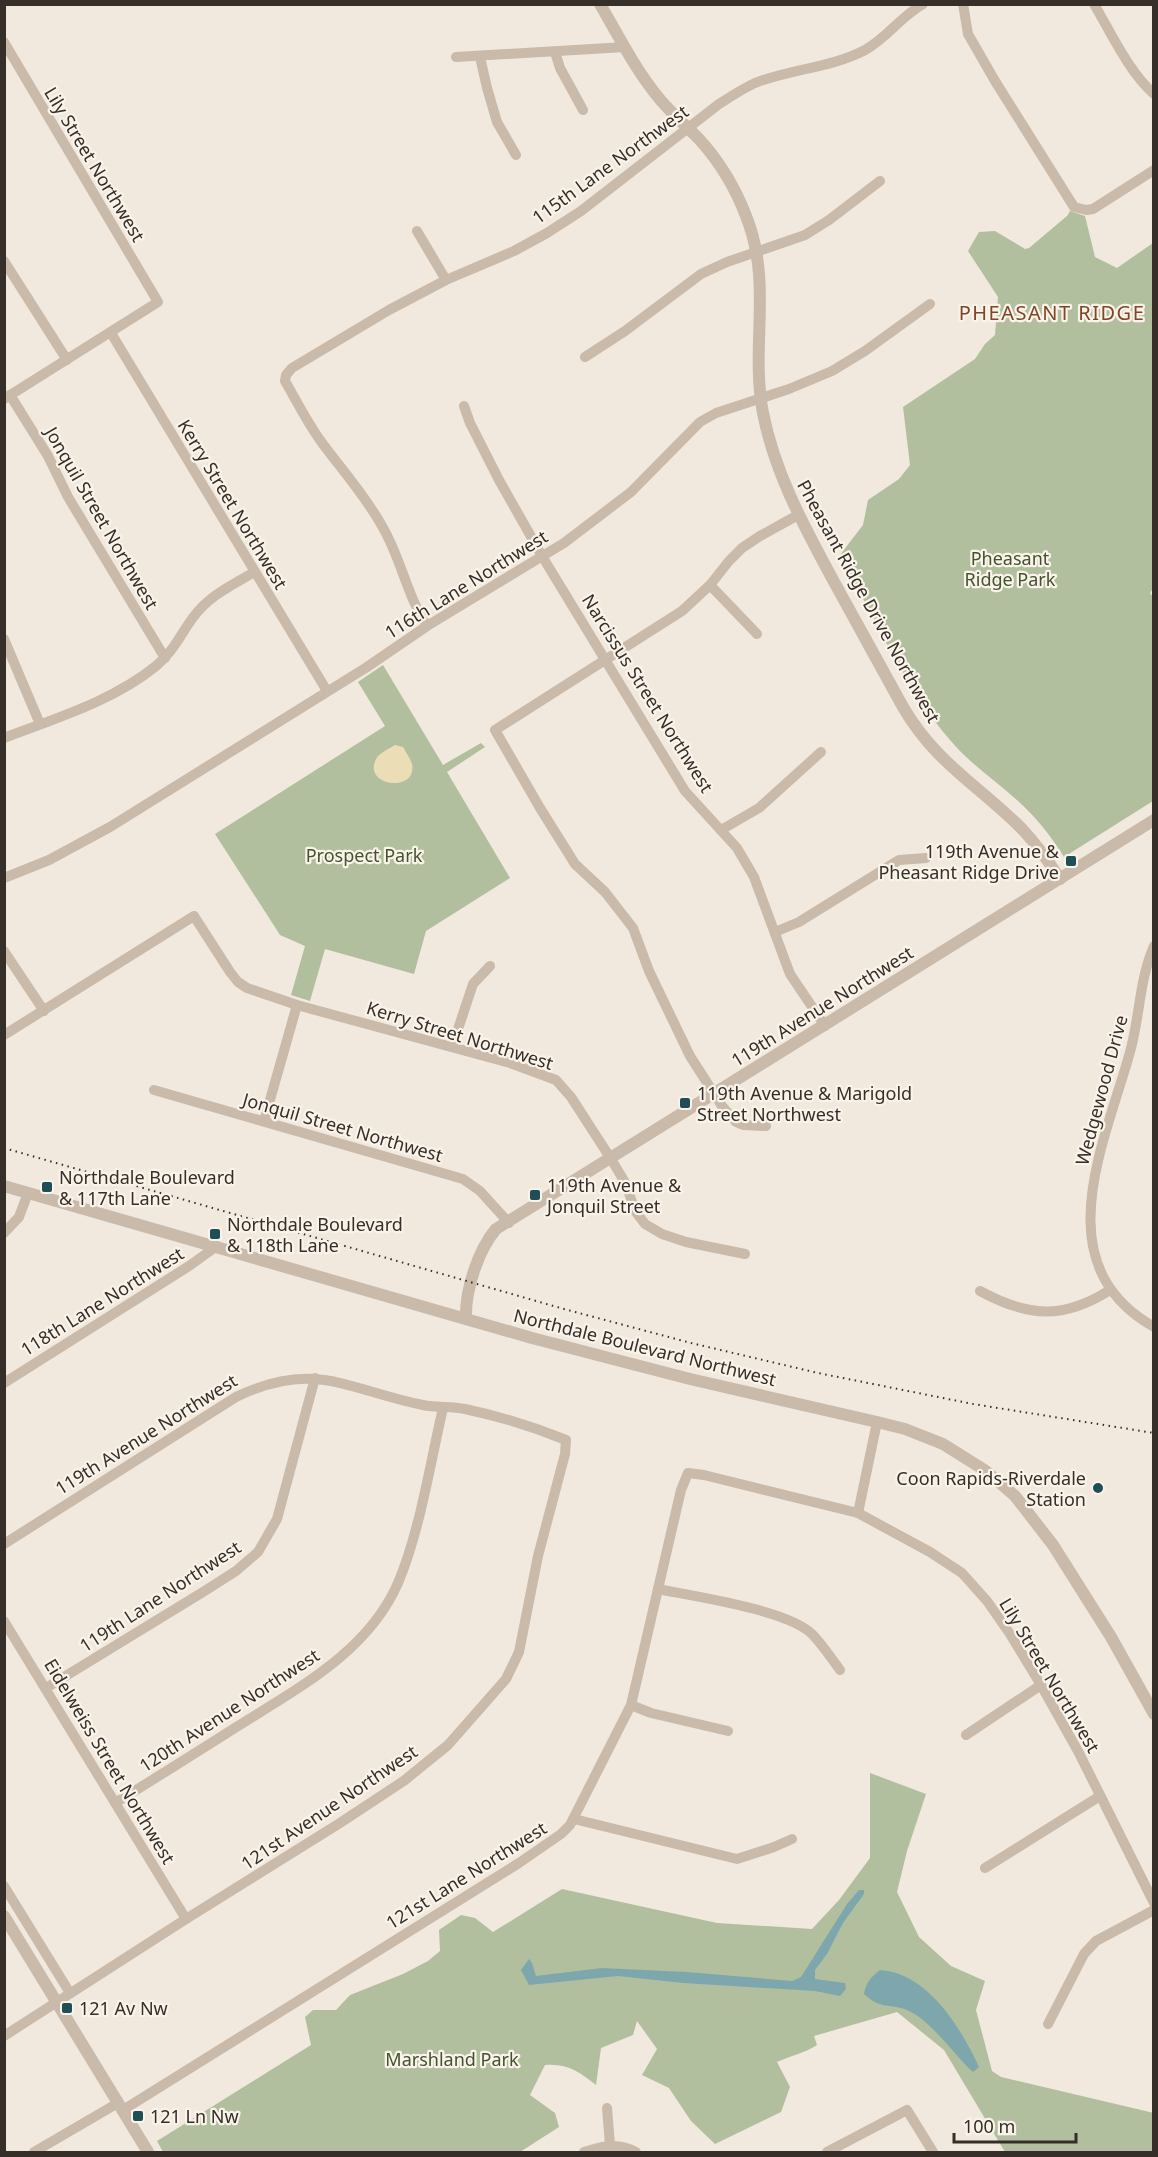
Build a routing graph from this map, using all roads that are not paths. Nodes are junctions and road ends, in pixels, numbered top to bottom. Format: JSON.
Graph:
{"nodes":[{"id":1,"x":600,"y":4,"type":"edge"},
{"id":2,"x":923,"y":4,"type":"edge"},
{"id":3,"x":963,"y":4,"type":"edge"},
{"id":4,"x":1095,"y":4,"type":"edge"},
{"id":5,"x":4,"y":42,"type":"edge"},
{"id":6,"x":625,"y":47,"type":"junction"},
{"id":7,"x":555,"y":52,"type":"junction"},
{"id":8,"x":456,"y":57,"type":"dead end"},
{"id":9,"x":480,"y":57,"type":"junction"},
{"id":10,"x":1154,"y":94,"type":"edge"},
{"id":11,"x":583,"y":110,"type":"dead end"},
{"id":12,"x":688,"y":128,"type":"junction"},
{"id":13,"x":516,"y":155,"type":"dead end"},
{"id":14,"x":1154,"y":170,"type":"edge"},
{"id":15,"x":880,"y":181,"type":"dead end"},
{"id":16,"x":417,"y":231,"type":"dead end"},
{"id":17,"x":757,"y":252,"type":"junction"},
{"id":18,"x":4,"y":261,"type":"edge"},
{"id":19,"x":446,"y":280,"type":"junction"},
{"id":20,"x":930,"y":304,"type":"dead end"},
{"id":21,"x":111,"y":333,"type":"junction"},
{"id":22,"x":585,"y":357,"type":"dead end"},
{"id":23,"x":67,"y":360,"type":"junction"},
{"id":24,"x":7,"y":397,"type":"edge"},
{"id":25,"x":761,"y":399,"type":"junction"},
{"id":26,"x":464,"y":405,"type":"dead end"},
{"id":27,"x":798,"y":515,"type":"junction"},
{"id":28,"x":542,"y":556,"type":"junction"},
{"id":29,"x":254,"y":573,"type":"junction"},
{"id":30,"x":710,"y":585,"type":"junction"},
{"id":31,"x":427,"y":626,"type":"junction"},
{"id":32,"x":757,"y":634,"type":"dead end"},
{"id":33,"x":4,"y":639,"type":"edge"},
{"id":34,"x":165,"y":658,"type":"junction"},
{"id":35,"x":605,"y":660,"type":"junction"},
{"id":36,"x":327,"y":691,"type":"junction"},
{"id":37,"x":40,"y":724,"type":"junction"},
{"id":38,"x":4,"y":738,"type":"edge"},
{"id":39,"x":821,"y":752,"type":"dead end"},
{"id":40,"x":1154,"y":820,"type":"edge"},
{"id":41,"x":721,"y":830,"type":"junction"},
{"id":42,"x":926,"y":858,"type":"dead end"},
{"id":43,"x":4,"y":878,"type":"edge"},
{"id":44,"x":1060,"y":879,"type":"junction"},
{"id":45,"x":775,"y":932,"type":"junction"},
{"id":46,"x":1153,"y":950,"type":"edge"},
{"id":47,"x":4,"y":951,"type":"edge"},
{"id":48,"x":490,"y":966,"type":"dead end"},
{"id":49,"x":297,"y":1005,"type":"junction"},
{"id":50,"x":44,"y":1011,"type":"junction"},
{"id":51,"x":825,"y":1026,"type":"junction"},
{"id":52,"x":4,"y":1035,"type":"edge"},
{"id":53,"x":452,"y":1047,"type":"junction"},
{"id":54,"x":154,"y":1090,"type":"dead end"},
{"id":55,"x":714,"y":1094,"type":"junction"},
{"id":56,"x":264,"y":1121,"type":"junction"},
{"id":57,"x":766,"y":1126,"type":"dead end"},
{"id":58,"x":611,"y":1159,"type":"junction"},
{"id":59,"x":4,"y":1186,"type":"edge"},
{"id":60,"x":28,"y":1193,"type":"junction"},
{"id":61,"x":509,"y":1222,"type":"junction"},
{"id":62,"x":4,"y":1233,"type":"edge"},
{"id":63,"x":217,"y":1246,"type":"junction"},
{"id":64,"x":745,"y":1254,"type":"dead end"},
{"id":65,"x":1110,"y":1290,"type":"junction"},
{"id":66,"x":980,"y":1291,"type":"dead end"},
{"id":67,"x":466,"y":1318,"type":"junction"},
{"id":68,"x":1154,"y":1327,"type":"edge"},
{"id":69,"x":315,"y":1378,"type":"junction"},
{"id":70,"x":4,"y":1383,"type":"edge"},
{"id":71,"x":443,"y":1407,"type":"junction"},
{"id":72,"x":877,"y":1422,"type":"junction"},
{"id":73,"x":688,"y":1473,"type":"joint"},
{"id":74,"x":858,"y":1514,"type":"junction"},
{"id":75,"x":4,"y":1544,"type":"edge"},
{"id":76,"x":658,"y":1589,"type":"junction"},
{"id":77,"x":4,"y":1621,"type":"edge"},
{"id":78,"x":840,"y":1670,"type":"dead end"},
{"id":79,"x":1041,"y":1685,"type":"junction"},
{"id":80,"x":46,"y":1688,"type":"junction"},
{"id":81,"x":631,"y":1705,"type":"junction"},
{"id":82,"x":1154,"y":1714,"type":"edge"},
{"id":83,"x":728,"y":1731,"type":"dead end"},
{"id":84,"x":966,"y":1735,"type":"dead end"},
{"id":85,"x":1100,"y":1796,"type":"junction"},
{"id":86,"x":115,"y":1803,"type":"junction"},
{"id":87,"x":574,"y":1819,"type":"junction"},
{"id":88,"x":792,"y":1839,"type":"dead end"},
{"id":89,"x":985,"y":1868,"type":"dead end"},
{"id":90,"x":4,"y":1886,"type":"edge"},
{"id":91,"x":1154,"y":1903,"type":"edge"},
{"id":92,"x":1154,"y":1910,"type":"edge"},
{"id":93,"x":4,"y":1916,"type":"edge"},
{"id":94,"x":186,"y":1919,"type":"junction"},
{"id":95,"x":70,"y":1993,"type":"junction"},
{"id":96,"x":57,"y":2002,"type":"junction"},
{"id":97,"x":1048,"y":2024,"type":"dead end"},
{"id":98,"x":4,"y":2036,"type":"edge"},
{"id":99,"x":120,"y":2107,"type":"junction"},
{"id":100,"x":607,"y":2108,"type":"dead end"},
{"id":101,"x":610,"y":2145,"type":"junction"},
{"id":102,"x":34,"y":2152,"type":"edge"},
{"id":103,"x":148,"y":2152,"type":"edge"},
{"id":104,"x":584,"y":2152,"type":"edge"},
{"id":105,"x":636,"y":2152,"type":"edge"},
{"id":106,"x":827,"y":2152,"type":"edge"},
{"id":107,"x":933,"y":2152,"type":"edge"}],
"edges":[{"from":1,"to":6,"type":"street","name":"Pheasant Ridge Drive Northwest"},
{"from":2,"to":12,"type":"street","name":"115th Lane Northwest"},
{"from":3,"to":14,"type":"street"},
{"from":4,"to":10,"type":"street"},
{"from":5,"to":21,"type":"street","name":"Lily Street Northwest"},
{"from":6,"to":7,"type":"street"},
{"from":6,"to":12,"type":"street","name":"Pheasant Ridge Drive Northwest"},
{"from":7,"to":9,"type":"street"},
{"from":7,"to":11,"type":"street"},
{"from":8,"to":9,"type":"street"},
{"from":9,"to":13,"type":"street"},
{"from":12,"to":17,"type":"street","name":"Pheasant Ridge Drive Northwest"},
{"from":12,"to":19,"type":"street","name":"115th Lane Northwest"},
{"from":15,"to":17,"type":"street"},
{"from":16,"to":19,"type":"street"},
{"from":17,"to":22,"type":"street"},
{"from":17,"to":25,"type":"street","name":"Pheasant Ridge Drive Northwest"},
{"from":18,"to":23,"type":"street"},
{"from":19,"to":31,"type":"street","name":"115th Lane Northwest"},
{"from":20,"to":25,"type":"street","name":"116th Lane Northwest"},
{"from":21,"to":23,"type":"street"},
{"from":21,"to":29,"type":"street","name":"Kerry Street Northwest"},
{"from":23,"to":24,"type":"street"},
{"from":24,"to":34,"type":"street","name":"Jonquil Street Northwest"},
{"from":25,"to":27,"type":"street","name":"Pheasant Ridge Drive Northwest"},
{"from":25,"to":28,"type":"street","name":"116th Lane Northwest"},
{"from":26,"to":28,"type":"street","name":"Narcissus Street Northwest"},
{"from":27,"to":30,"type":"street"},
{"from":27,"to":44,"type":"street","name":"Pheasant Ridge Drive Northwest"},
{"from":28,"to":31,"type":"street","name":"116th Lane Northwest"},
{"from":28,"to":35,"type":"street","name":"Narcissus Street Northwest"},
{"from":29,"to":34,"type":"street"},
{"from":29,"to":36,"type":"street","name":"Kerry Street Northwest"},
{"from":30,"to":32,"type":"street"},
{"from":30,"to":35,"type":"street"},
{"from":31,"to":36,"type":"street","name":"116th Lane Northwest"},
{"from":33,"to":37,"type":"street"},
{"from":34,"to":37,"type":"street"},
{"from":35,"to":41,"type":"street","name":"Narcissus Street Northwest"},
{"from":35,"to":55,"type":"street"},
{"from":36,"to":43,"type":"street","name":"116th Lane Northwest"},
{"from":37,"to":38,"type":"street"},
{"from":39,"to":41,"type":"street"},
{"from":40,"to":44,"type":"street","name":"119th Avenue Northwest"},
{"from":41,"to":45,"type":"street","name":"Narcissus Street Northwest"},
{"from":42,"to":45,"type":"street"},
{"from":44,"to":51,"type":"street","name":"119th Avenue Northwest"},
{"from":45,"to":51,"type":"street","name":"Narcissus Street Northwest"},
{"from":46,"to":65,"type":"street","name":"Wedgewood Drive"},
{"from":47,"to":50,"type":"street"},
{"from":48,"to":53,"type":"street"},
{"from":49,"to":50,"type":"street","name":"Kerry Street Northwest"},
{"from":49,"to":53,"type":"street","name":"Kerry Street Northwest"},
{"from":49,"to":56,"type":"street"},
{"from":50,"to":52,"type":"street"},
{"from":51,"to":55,"type":"street","name":"119th Avenue Northwest"},
{"from":53,"to":58,"type":"street","name":"Kerry Street Northwest"},
{"from":54,"to":56,"type":"street","name":"Jonquil Street Northwest"},
{"from":55,"to":57,"type":"street"},
{"from":55,"to":58,"type":"street","name":"119th Avenue Northwest"},
{"from":56,"to":61,"type":"street","name":"Jonquil Street Northwest"},
{"from":58,"to":61,"type":"street","name":"119th Avenue Northwest"},
{"from":58,"to":64,"type":"street","name":"Kerry Street Northwest"},
{"from":59,"to":60,"type":"street","name":"Northdale Boulevard Northwest"},
{"from":60,"to":62,"type":"street"},
{"from":60,"to":63,"type":"street","name":"Northdale Boulevard Northwest"},
{"from":61,"to":67,"type":"street","name":"119th Avenue Northwest"},
{"from":63,"to":67,"type":"street","name":"Northdale Boulevard Northwest"},
{"from":63,"to":70,"type":"street","name":"118th Lane Northwest"},
{"from":65,"to":66,"type":"street"},
{"from":65,"to":68,"type":"street","name":"Wedgewood Drive"},
{"from":67,"to":72,"type":"street","name":"Northdale Boulevard Northwest"},
{"from":69,"to":71,"type":"street"},
{"from":69,"to":75,"type":"street","name":"119th Avenue Northwest"},
{"from":69,"to":80,"type":"street","name":"119th Lane Northwest"},
{"from":71,"to":86,"type":"street","name":"120th Avenue Northwest"},
{"from":71,"to":94,"type":"street","name":"121st Avenue Northwest"},
{"from":72,"to":74,"type":"street"},
{"from":72,"to":82,"type":"street","name":"Northdale Boulevard Northwest"},
{"from":73,"to":74,"type":"street","name":"Lily Street Northwest"},
{"from":73,"to":76,"type":"street","name":"121st Lane Northwest"},
{"from":74,"to":79,"type":"street","name":"Lily Street Northwest"},
{"from":76,"to":78,"type":"street"},
{"from":76,"to":81,"type":"street","name":"121st Lane Northwest"},
{"from":77,"to":80,"type":"street","name":"Eidelweiss Street Northwest"},
{"from":79,"to":84,"type":"street"},
{"from":79,"to":85,"type":"street","name":"Lily Street Northwest"},
{"from":80,"to":86,"type":"street","name":"Eidelweiss Street Northwest"},
{"from":81,"to":83,"type":"street"},
{"from":81,"to":87,"type":"street","name":"121st Lane Northwest"},
{"from":85,"to":89,"type":"street"},
{"from":85,"to":91,"type":"street","name":"Lily Street Northwest"},
{"from":86,"to":94,"type":"street","name":"Eidelweiss Street Northwest"},
{"from":87,"to":88,"type":"street"},
{"from":87,"to":99,"type":"street","name":"121st Lane Northwest"},
{"from":90,"to":95,"type":"street"},
{"from":92,"to":97,"type":"street"},
{"from":93,"to":96,"type":"street"},
{"from":94,"to":95,"type":"street","name":"121st Avenue Northwest"},
{"from":95,"to":96,"type":"street","name":"121st Avenue Northwest"},
{"from":96,"to":98,"type":"street","name":"121st Avenue Northwest"},
{"from":96,"to":99,"type":"street"},
{"from":99,"to":102,"type":"street","name":"121st Lane Northwest"},
{"from":99,"to":103,"type":"street"},
{"from":100,"to":101,"type":"street"},
{"from":101,"to":104,"type":"street"},
{"from":101,"to":105,"type":"street"},
{"from":106,"to":107,"type":"street"}]}
